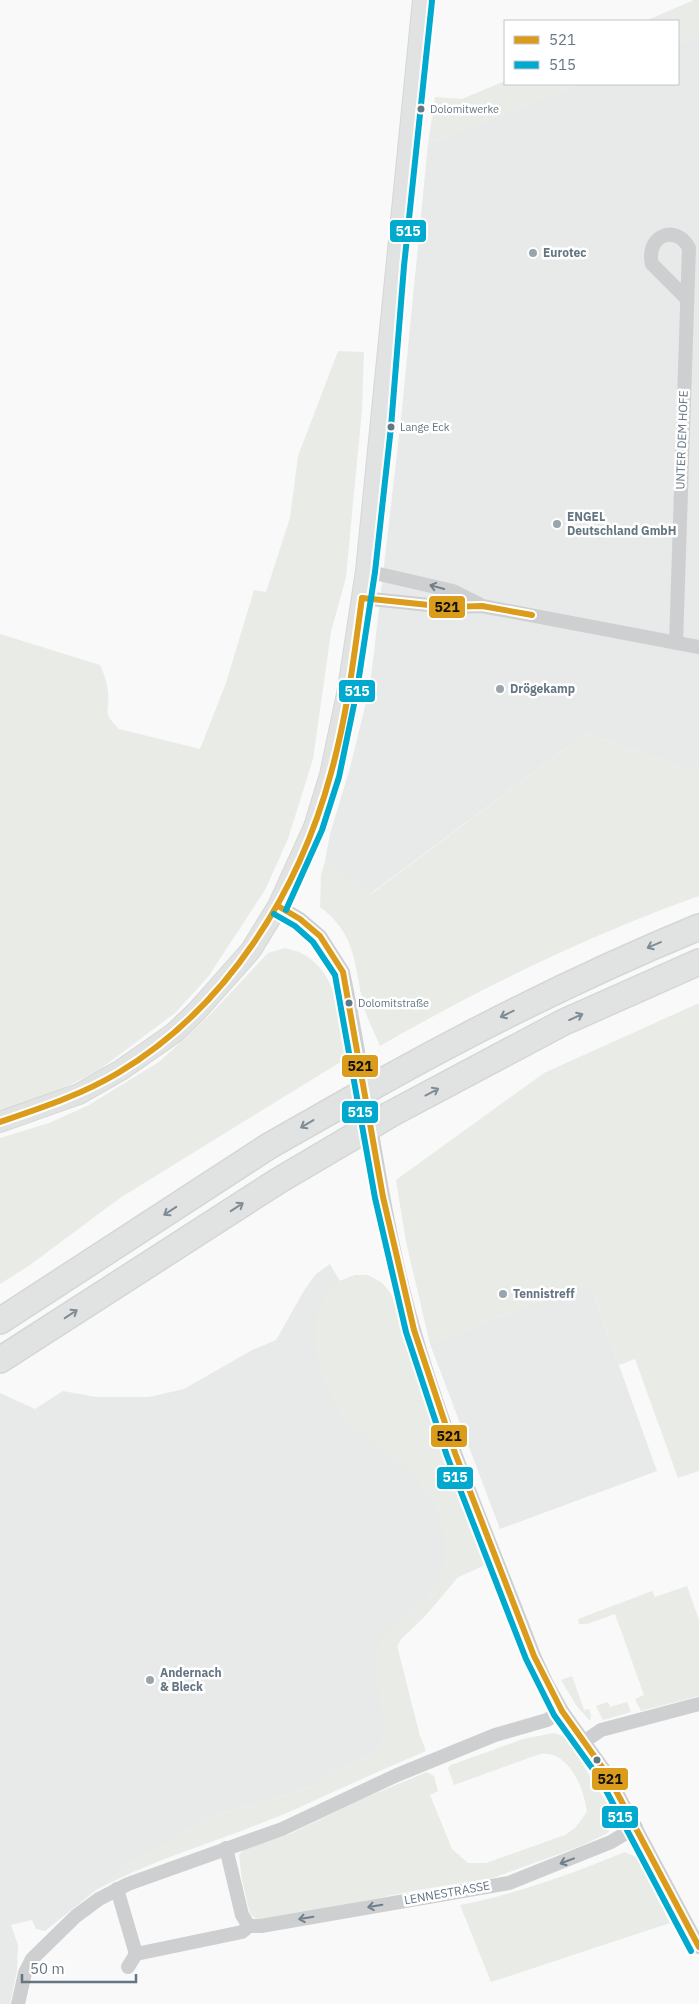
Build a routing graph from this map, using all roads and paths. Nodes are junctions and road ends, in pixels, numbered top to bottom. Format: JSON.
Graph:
{"nodes":[{"id":1,"x":423,"y":0,"type":"edge"},
{"id":2,"x":686,"y":298,"type":"dead end"},
{"id":3,"x":366,"y":571,"type":"junction"},
{"id":4,"x":362,"y":598,"type":"junction"},
{"id":5,"x":482,"y":606,"type":"junction"},
{"id":6,"x":676,"y":643,"type":"junction"},
{"id":7,"x":699,"y":647,"type":"edge"},
{"id":8,"x":278,"y":906,"type":"junction"},
{"id":9,"x":699,"y":927,"type":"edge"},
{"id":10,"x":699,"y":962,"type":"edge"},
{"id":11,"x":0,"y":1122,"type":"edge"},
{"id":12,"x":0,"y":1321,"type":"edge"},
{"id":13,"x":0,"y":1360,"type":"edge"},
{"id":14,"x":699,"y":1704,"type":"edge"},
{"id":15,"x":562,"y":1711,"type":"junction"},
{"id":16,"x":585,"y":1741,"type":"junction"},
{"id":17,"x":636,"y":1827,"type":"junction"},
{"id":18,"x":226,"y":1848,"type":"junction"},
{"id":19,"x":117,"y":1889,"type":"junction"},
{"id":20,"x":249,"y":1926,"type":"junction"},
{"id":21,"x":699,"y":1947,"type":"edge"},
{"id":22,"x":136,"y":1954,"type":"junction"},
{"id":23,"x":128,"y":1967,"type":"dead end"},
{"id":24,"x":18,"y":2004,"type":"edge"}],
"edges":[{"from":1,"to":3,"type":"street"},
{"from":2,"to":6,"type":"street","name":"UNTER DEM HOFE"},
{"from":3,"to":4,"type":"street"},
{"from":5,"to":3,"type":"street","one_way":true},
{"from":4,"to":5,"type":"street"},
{"from":4,"to":8,"type":"street"},
{"from":5,"to":6,"type":"street"},
{"from":6,"to":7,"type":"street"},
{"from":8,"to":11,"type":"street"},
{"from":8,"to":15,"type":"street"},
{"from":9,"to":12,"type":"highway","one_way":true,"bridge":true},
{"from":13,"to":10,"type":"highway","one_way":true,"bridge":true},
{"from":14,"to":16,"type":"street"},
{"from":15,"to":16,"type":"street"},
{"from":15,"to":18,"type":"street"},
{"from":16,"to":17,"type":"street"},
{"from":17,"to":20,"type":"street","name":"LENNESTRASSE","one_way":true},
{"from":17,"to":21,"type":"street"},
{"from":18,"to":19,"type":"street"},
{"from":18,"to":20,"type":"street"},
{"from":19,"to":22,"type":"street"},
{"from":19,"to":24,"type":"street"},
{"from":20,"to":22,"type":"street","name":"LENNESTRASSE"},
{"from":22,"to":23,"type":"street"}]}
